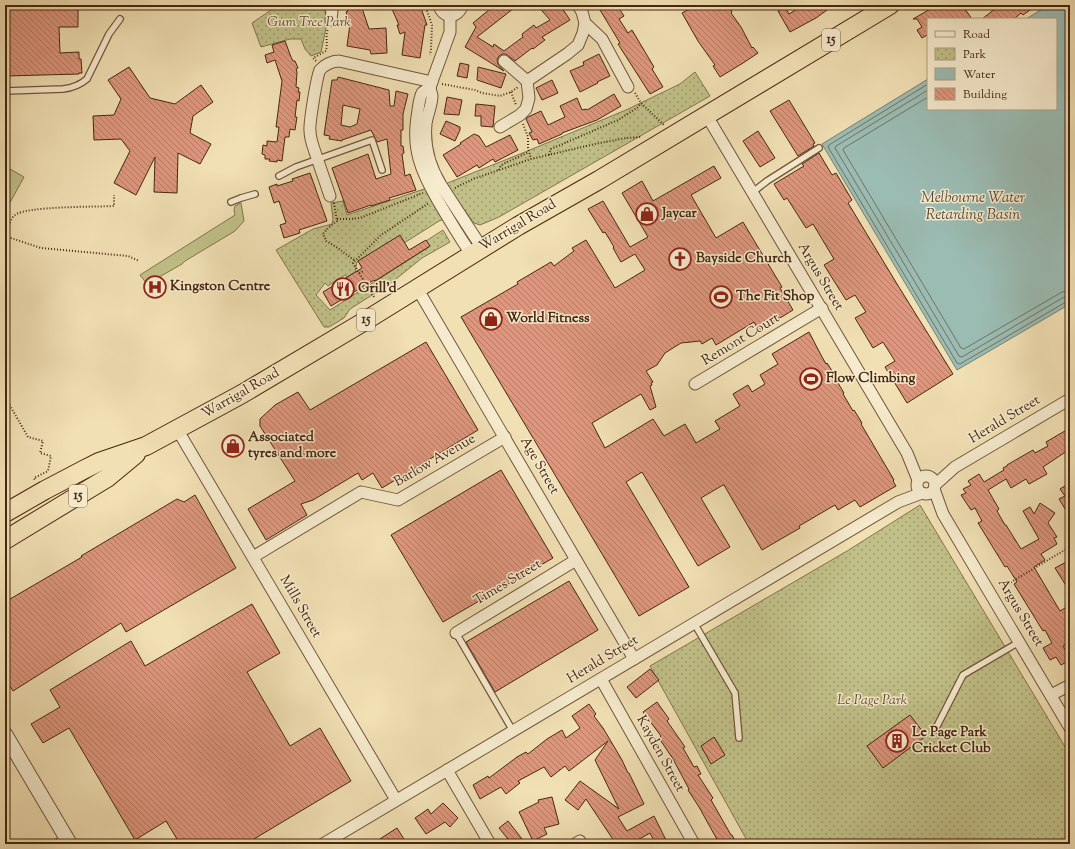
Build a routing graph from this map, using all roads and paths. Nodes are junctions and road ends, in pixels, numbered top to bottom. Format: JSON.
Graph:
{"nodes":[{"id":1,"x":329,"y":5,"type":"edge"},
{"id":2,"x":425,"y":5,"type":"edge"},
{"id":3,"x":439,"y":5,"type":"edge"},
{"id":4,"x":462,"y":5,"type":"edge"},
{"id":5,"x":578,"y":5,"type":"edge"},
{"id":6,"x":879,"y":8,"type":"edge"},
{"id":7,"x":450,"y":15,"type":"junction"},
{"id":8,"x":120,"y":19,"type":"dead end"},
{"id":9,"x":331,"y":20,"type":"joint"},
{"id":10,"x":585,"y":23,"type":"junction"},
{"id":11,"x":430,"y":55,"type":"dead end"},
{"id":12,"x":504,"y":61,"type":"dead end"},
{"id":13,"x":323,"y":67,"type":"junction"},
{"id":14,"x":527,"y":81,"type":"junction"},
{"id":15,"x":431,"y":85,"type":"junction"},
{"id":16,"x":628,"y":87,"type":"joint"},
{"id":17,"x":5,"y":92,"type":"edge"},
{"id":18,"x":641,"y":103,"type":"junction"},
{"id":19,"x":707,"y":116,"type":"junction"},
{"id":20,"x":664,"y":125,"type":"dead end"},
{"id":21,"x":500,"y":127,"type":"dead end"},
{"id":22,"x":641,"y":137,"type":"dead end"},
{"id":23,"x":819,"y":148,"type":"dead end"},
{"id":24,"x":529,"y":152,"type":"dead end"},
{"id":25,"x":549,"y":155,"type":"junction"},
{"id":26,"x":318,"y":160,"type":"junction"},
{"id":27,"x":382,"y":170,"type":"dead end"},
{"id":28,"x":499,"y":170,"type":"junction"},
{"id":29,"x":279,"y":176,"type":"dead end"},
{"id":30,"x":753,"y":192,"type":"junction"},
{"id":31,"x":255,"y":194,"type":"dead end"},
{"id":32,"x":114,"y":195,"type":"dead end"},
{"id":33,"x":330,"y":196,"type":"joint"},
{"id":34,"x":437,"y":198,"type":"junction"},
{"id":35,"x":231,"y":202,"type":"dead end"},
{"id":36,"x":337,"y":218,"type":"junction"},
{"id":37,"x":5,"y":237,"type":"edge"},
{"id":38,"x":476,"y":251,"type":"junction"},
{"id":39,"x":139,"y":261,"type":"dead end"},
{"id":40,"x":355,"y":261,"type":"junction"},
{"id":41,"x":364,"y":271,"type":"dead end"},
{"id":42,"x":359,"y":274,"type":"junction"},
{"id":43,"x":417,"y":288,"type":"junction"},
{"id":44,"x":374,"y":297,"type":"dead end"},
{"id":45,"x":822,"y":308,"type":"junction"},
{"id":46,"x":695,"y":384,"type":"dead end"},
{"id":47,"x":5,"y":397,"type":"edge"},
{"id":48,"x":1070,"y":399,"type":"edge"},
{"id":49,"x":177,"y":429,"type":"junction"},
{"id":50,"x":505,"y":437,"type":"junction"},
{"id":51,"x":146,"y":446,"type":"junction"},
{"id":52,"x":37,"y":483,"type":"dead end"},
{"id":53,"x":926,"y":485,"type":"junction"},
{"id":54,"x":5,"y":513,"type":"edge"},
{"id":55,"x":5,"y":540,"type":"edge"},
{"id":56,"x":1068,"y":548,"type":"dead end"},
{"id":57,"x":253,"y":557,"type":"junction"},
{"id":58,"x":576,"y":560,"type":"junction"},
{"id":59,"x":1003,"y":587,"type":"dead end"},
{"id":60,"x":694,"y":623,"type":"junction"},
{"id":61,"x":456,"y":633,"type":"joint"},
{"id":62,"x":1020,"y":641,"type":"junction"},
{"id":63,"x":634,"y":659,"type":"junction"},
{"id":64,"x":601,"y":679,"type":"junction"},
{"id":65,"x":1070,"y":685,"type":"edge"},
{"id":66,"x":1052,"y":696,"type":"junction"},
{"id":67,"x":1070,"y":728,"type":"edge"},
{"id":68,"x":935,"y":730,"type":"dead end"},
{"id":69,"x":513,"y":731,"type":"junction"},
{"id":70,"x":5,"y":734,"type":"edge"},
{"id":71,"x":739,"y":738,"type":"dead end"},
{"id":72,"x":447,"y":770,"type":"junction"},
{"id":73,"x":396,"y":800,"type":"junction"},
{"id":74,"x":63,"y":842,"type":"edge"},
{"id":75,"x":323,"y":844,"type":"edge"},
{"id":76,"x":490,"y":844,"type":"edge"},
{"id":77,"x":694,"y":844,"type":"edge"}],
"edges":[{"from":1,"to":9,"type":"street"},
{"from":2,"to":11,"type":"path"},
{"from":3,"to":7,"type":"street"},
{"from":4,"to":7,"type":"street"},
{"from":5,"to":10,"type":"street"},
{"from":6,"to":19,"type":"highway","name":"Warrigal Road","number":"15"},
{"from":7,"to":15,"type":"street"},
{"from":8,"to":17,"type":"lane"},
{"from":9,"to":13,"type":"path"},
{"from":10,"to":14,"type":"street"},
{"from":10,"to":16,"type":"street"},
{"from":12,"to":14,"type":"street"},
{"from":13,"to":15,"type":"street"},
{"from":13,"to":26,"type":"street"},
{"from":14,"to":15,"type":"path"},
{"from":14,"to":21,"type":"street"},
{"from":15,"to":34,"type":"street"},
{"from":16,"to":18,"type":"path"},
{"from":18,"to":20,"type":"path"},
{"from":18,"to":25,"type":"path"},
{"from":19,"to":30,"type":"street","name":"Argus Street"},
{"from":19,"to":38,"type":"highway","name":"Warrigal Road","number":"15"},
{"from":22,"to":25,"type":"path"},
{"from":23,"to":30,"type":"lane"},
{"from":24,"to":28,"type":"path"},
{"from":25,"to":28,"type":"path"},
{"from":26,"to":27,"type":"lane"},
{"from":26,"to":29,"type":"lane"},
{"from":26,"to":33,"type":"street"},
{"from":28,"to":34,"type":"path"},
{"from":30,"to":45,"type":"street","name":"Argus Street"},
{"from":31,"to":35,"type":"lane"},
{"from":32,"to":37,"type":"path"},
{"from":33,"to":36,"type":"path"},
{"from":34,"to":36,"type":"path"},
{"from":34,"to":38,"type":"street"},
{"from":34,"to":40,"type":"path"},
{"from":36,"to":40,"type":"path"},
{"from":37,"to":39,"type":"path"},
{"from":38,"to":43,"type":"highway","name":"Warrigal Road","number":"15"},
{"from":40,"to":42,"type":"path"},
{"from":41,"to":42,"type":"path"},
{"from":42,"to":44,"type":"path"},
{"from":43,"to":49,"type":"highway","name":"Warrigal Road","number":"15"},
{"from":43,"to":50,"type":"street","name":"Age Street"},
{"from":45,"to":46,"type":"street","name":"Remont Court"},
{"from":45,"to":53,"type":"street","name":"Argus Street"},
{"from":47,"to":52,"type":"path"},
{"from":48,"to":53,"type":"street","name":"Herald Street"},
{"from":49,"to":51,"type":"highway","name":"Warrigal Road","number":"15"},
{"from":49,"to":57,"type":"street","name":"Mills Street"},
{"from":50,"to":57,"type":"street","name":"Barlow Avenue"},
{"from":50,"to":58,"type":"street","name":"Age Street"},
{"from":51,"to":54,"type":"highway","name":"Warrigal Road","number":"15"},
{"from":51,"to":55,"type":"highway","name":"Warrigal Road","number":"15"},
{"from":53,"to":60,"type":"street","name":"Herald Street"},
{"from":53,"to":62,"type":"street","name":"Argus Street"},
{"from":56,"to":59,"type":"path"},
{"from":57,"to":73,"type":"street","name":"Mills Street"},
{"from":58,"to":61,"type":"street","name":"Times Street"},
{"from":58,"to":63,"type":"street","name":"Age Street"},
{"from":60,"to":63,"type":"street","name":"Herald Street"},
{"from":60,"to":71,"type":"lane"},
{"from":61,"to":69,"type":"lane"},
{"from":62,"to":66,"type":"street","name":"Argus Street"},
{"from":62,"to":68,"type":"lane"},
{"from":63,"to":64,"type":"street","name":"Herald Street"},
{"from":64,"to":69,"type":"street","name":"Herald Street"},
{"from":64,"to":77,"type":"street","name":"Kayden Street"},
{"from":65,"to":66,"type":"street"},
{"from":66,"to":67,"type":"street","name":"Argus Street"},
{"from":69,"to":72,"type":"street","name":"Herald Street"},
{"from":70,"to":74,"type":"street"},
{"from":72,"to":73,"type":"street","name":"Herald Street"},
{"from":72,"to":76,"type":"street"},
{"from":73,"to":75,"type":"street","name":"Herald Street"}]}
